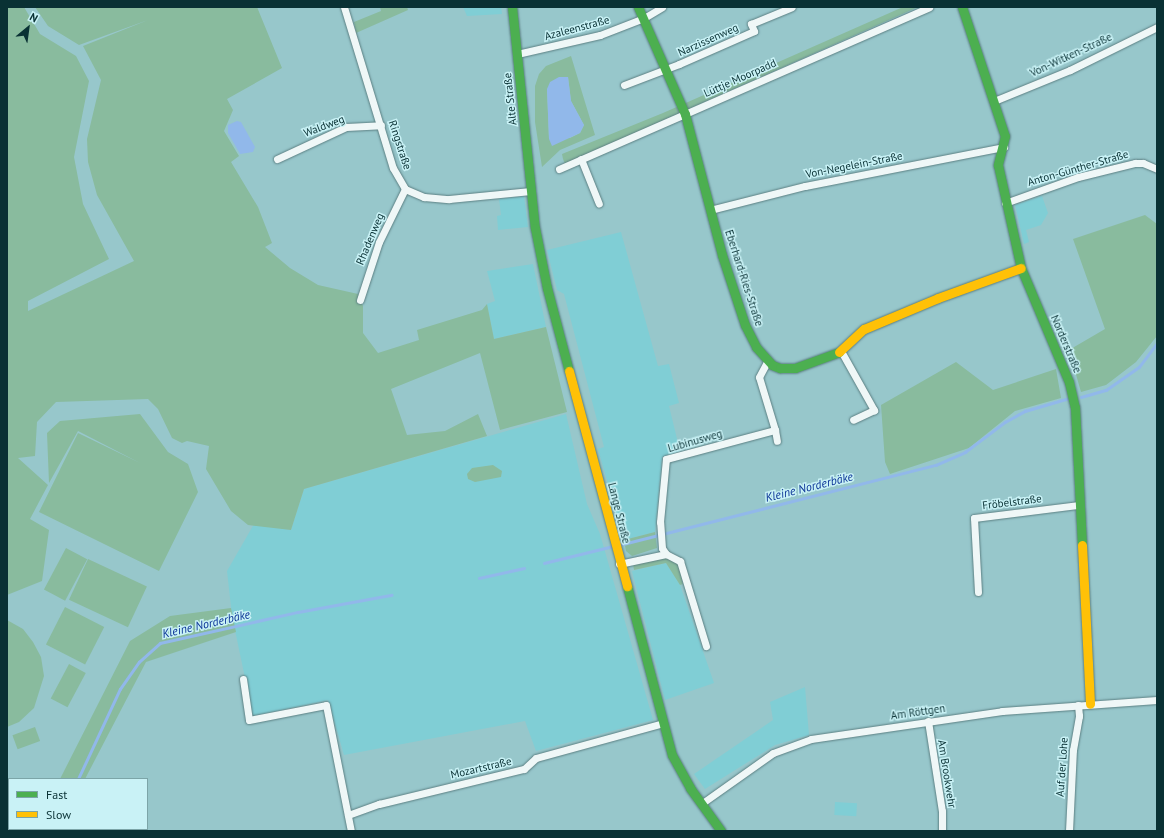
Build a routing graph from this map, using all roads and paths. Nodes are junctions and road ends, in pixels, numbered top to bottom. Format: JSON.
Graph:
{"nodes":[{"id":1,"x":344,"y":7,"type":"edge"},
{"id":2,"x":512,"y":7,"type":"edge"},
{"id":3,"x":638,"y":7,"type":"edge"},
{"id":4,"x":662,"y":7,"type":"edge"},
{"id":5,"x":792,"y":7,"type":"edge"},
{"id":6,"x":929,"y":7,"type":"edge"},
{"id":7,"x":962,"y":7,"type":"edge"},
{"id":8,"x":644,"y":18,"type":"junction"},
{"id":9,"x":1157,"y":27,"type":"edge"},
{"id":10,"x":517,"y":54,"type":"junction"},
{"id":11,"x":666,"y":69,"type":"junction"},
{"id":12,"x":624,"y":85,"type":"dead end"},
{"id":13,"x":994,"y":101,"type":"junction"},
{"id":14,"x":684,"y":114,"type":"junction"},
{"id":15,"x":382,"y":125,"type":"junction"},
{"id":16,"x":1004,"y":147,"type":"junction"},
{"id":17,"x":277,"y":158,"type":"dead end"},
{"id":18,"x":581,"y":159,"type":"junction"},
{"id":19,"x":559,"y":169,"type":"dead end"},
{"id":20,"x":1157,"y":169,"type":"edge"},
{"id":21,"x":405,"y":189,"type":"junction"},
{"id":22,"x":531,"y":189,"type":"junction"},
{"id":23,"x":1005,"y":203,"type":"junction"},
{"id":24,"x":599,"y":204,"type":"dead end"},
{"id":25,"x":710,"y":210,"type":"junction"},
{"id":26,"x":1021,"y":268,"type":"junction"},
{"id":27,"x":360,"y":300,"type":"dead end"},
{"id":28,"x":841,"y":351,"type":"junction"},
{"id":29,"x":767,"y":362,"type":"junction"},
{"id":30,"x":853,"y":420,"type":"dead end"},
{"id":31,"x":775,"y":430,"type":"junction"},
{"id":32,"x":777,"y":441,"type":"dead end"},
{"id":33,"x":1080,"y":505,"type":"junction"},
{"id":34,"x":666,"y":554,"type":"junction"},
{"id":35,"x":619,"y":561,"type":"junction"},
{"id":36,"x":978,"y":592,"type":"dead end"},
{"id":37,"x":706,"y":646,"type":"dead end"},
{"id":38,"x":243,"y":679,"type":"dead end"},
{"id":39,"x":1157,"y":700,"type":"edge"},
{"id":40,"x":1090,"y":704,"type":"junction"},
{"id":41,"x":1078,"y":705,"type":"junction"},
{"id":42,"x":928,"y":721,"type":"junction"},
{"id":43,"x":662,"y":723,"type":"junction"},
{"id":44,"x":701,"y":804,"type":"junction"},
{"id":45,"x":348,"y":815,"type":"junction"},
{"id":46,"x":718,"y":830,"type":"edge"},
{"id":47,"x":351,"y":831,"type":"edge"},
{"id":48,"x":942,"y":831,"type":"edge"},
{"id":49,"x":1069,"y":831,"type":"edge"}],
"edges":[{"from":1,"to":15,"type":"street","name":"Ringstraße"},
{"from":2,"to":10,"type":"street","name":"Alte Straße"},
{"from":3,"to":8,"type":"street","name":"Eberhard-Ries-Straße"},
{"from":4,"to":8,"type":"street","name":"Azaleenstraße"},
{"from":5,"to":11,"type":"street","name":"Narzissenweg"},
{"from":6,"to":14,"type":"street","name":"Lüttje Moorpadd"},
{"from":7,"to":13,"type":"street","name":"Norderstraße"},
{"from":8,"to":10,"type":"street","name":"Azaleenstraße"},
{"from":8,"to":11,"type":"street","name":"Eberhard-Ries-Straße"},
{"from":9,"to":13,"type":"street","name":"Von-Witken-Straße"},
{"from":10,"to":22,"type":"street","name":"Alte Straße"},
{"from":11,"to":12,"type":"street"},
{"from":11,"to":14,"type":"street","name":"Eberhard-Ries-Straße"},
{"from":13,"to":16,"type":"street","name":"Norderstraße"},
{"from":14,"to":18,"type":"street","name":"Lüttje Moorpadd"},
{"from":14,"to":25,"type":"street","name":"Eberhard-Ries-Straße"},
{"from":15,"to":17,"type":"street","name":"Waldweg"},
{"from":15,"to":21,"type":"street","name":"Ringstraße"},
{"from":16,"to":23,"type":"street","name":"Norderstraße"},
{"from":16,"to":25,"type":"street","name":"Von-Negelein-Straße"},
{"from":18,"to":19,"type":"street","name":"Lüttje Moorpadd"},
{"from":18,"to":24,"type":"street"},
{"from":20,"to":23,"type":"street","name":"Anton-Günther-Straße"},
{"from":21,"to":22,"type":"street"},
{"from":21,"to":27,"type":"street","name":"Rhadenweg"},
{"from":22,"to":35,"type":"street","name":"Lange Straße"},
{"from":23,"to":26,"type":"street","name":"Norderstraße"},
{"from":25,"to":29,"type":"street","name":"Eberhard-Ries-Straße"},
{"from":26,"to":28,"type":"street"},
{"from":26,"to":33,"type":"street","name":"Norderstraße"},
{"from":28,"to":29,"type":"street"},
{"from":28,"to":30,"type":"street"},
{"from":29,"to":31,"type":"street"},
{"from":31,"to":32,"type":"street"},
{"from":31,"to":34,"type":"street","name":"Lubinusweg"},
{"from":33,"to":36,"type":"street","name":"Fröbelstraße"},
{"from":33,"to":40,"type":"street","name":"Norderstraße"},
{"from":34,"to":35,"type":"street"},
{"from":34,"to":37,"type":"street"},
{"from":35,"to":43,"type":"street","name":"Lange Straße"},
{"from":38,"to":45,"type":"street"},
{"from":39,"to":40,"type":"street","name":"Am Röttgen"},
{"from":40,"to":41,"type":"street","name":"Am Röttgen"},
{"from":41,"to":42,"type":"street","name":"Am Röttgen"},
{"from":41,"to":49,"type":"street","name":"Auf der Lohe"},
{"from":42,"to":44,"type":"street","name":"Am Röttgen"},
{"from":42,"to":48,"type":"street","name":"Am Brookwehr"},
{"from":43,"to":44,"type":"street","name":"Lange Straße"},
{"from":43,"to":45,"type":"street","name":"Mozartstraße"},
{"from":44,"to":46,"type":"street","name":"Lange Straße"},
{"from":45,"to":47,"type":"street"}]}
